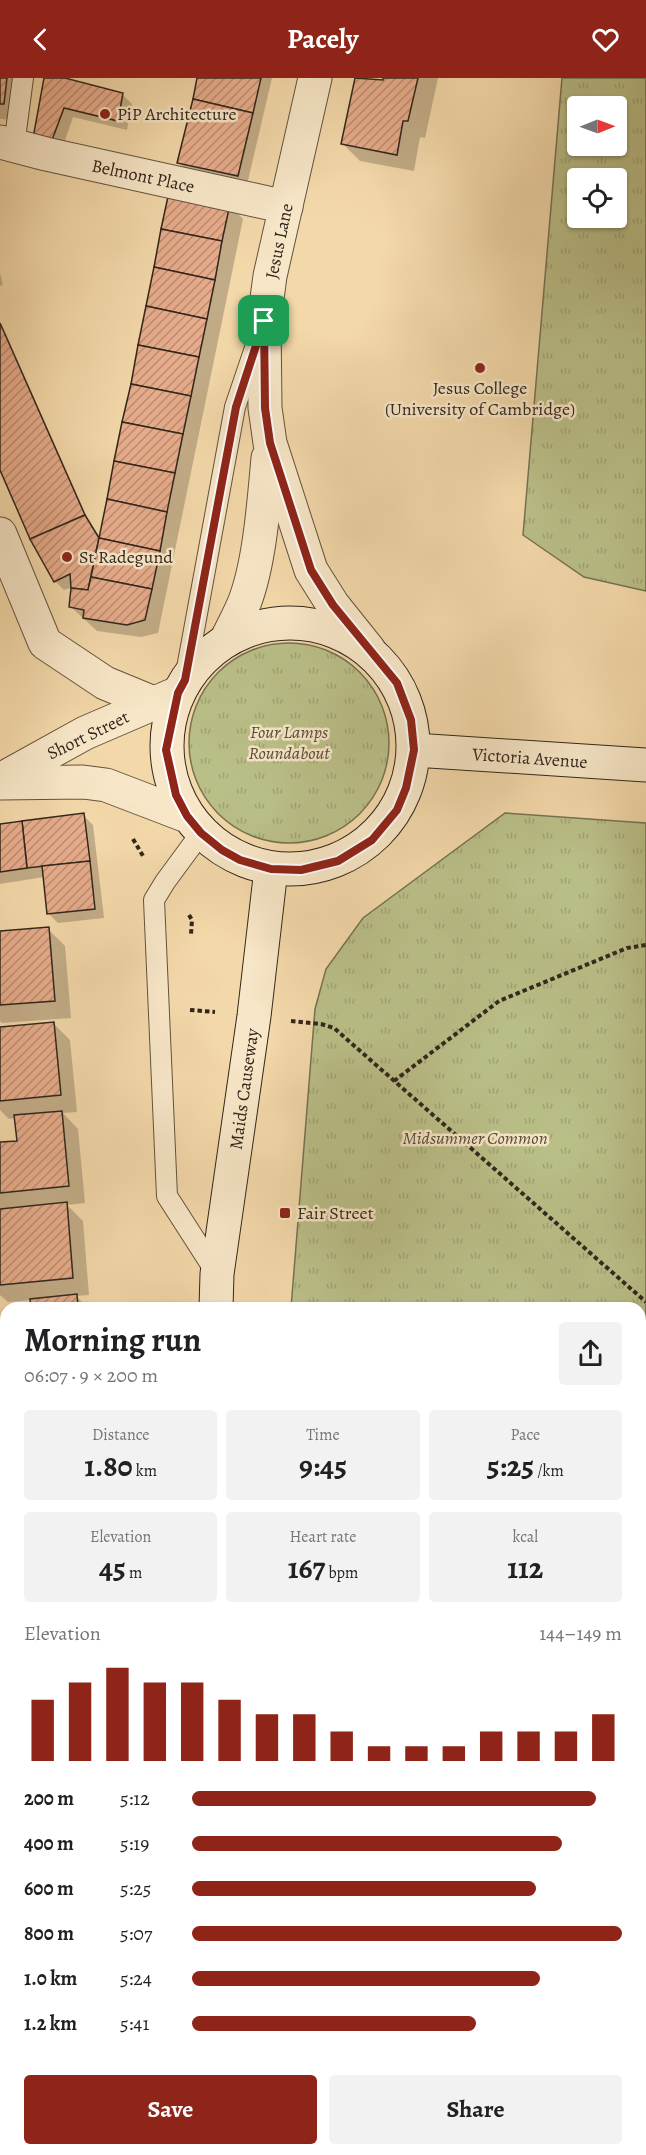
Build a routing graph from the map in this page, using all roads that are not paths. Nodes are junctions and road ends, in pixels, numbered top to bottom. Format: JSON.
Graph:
{"nodes":[{"id":1,"x":23,"y":78,"type":"edge"},
{"id":2,"x":315,"y":78,"type":"edge"},
{"id":3,"x":7,"y":144,"type":"edge"},
{"id":4,"x":286,"y":207,"type":"junction"},
{"id":5,"x":264,"y":321,"type":"junction"},
{"id":6,"x":270,"y":443,"type":"junction"},
{"id":7,"x":0,"y":534,"type":"edge"},
{"id":8,"x":227,"y":639,"type":"junction"},
{"id":9,"x":369,"y":650,"type":"junction"},
{"id":10,"x":173,"y":692,"type":"junction"},
{"id":11,"x":414,"y":750,"type":"junction"},
{"id":12,"x":646,"y":765,"type":"edge"},
{"id":13,"x":0,"y":782,"type":"edge"},
{"id":14,"x":194,"y":825,"type":"junction"},
{"id":15,"x":271,"y":869,"type":"junction"},
{"id":16,"x":217,"y":1274,"type":"junction"},
{"id":17,"x":216,"y":1302,"type":"edge"}],
"edges":[{"from":1,"to":3,"type":"lane"},
{"from":2,"to":4,"type":"street","name":"Jesus Lane"},
{"from":3,"to":4,"type":"street","name":"Belmont Place"},
{"from":4,"to":5,"type":"street","name":"Jesus Lane"},
{"from":5,"to":6,"type":"street","name":"Jesus Lane"},
{"from":5,"to":10,"type":"lane"},
{"from":6,"to":8,"type":"street","name":"Jesus Lane"},
{"from":6,"to":9,"type":"street","name":"Jesus Lane"},
{"from":7,"to":10,"type":"street"},
{"from":8,"to":9,"type":"street"},
{"from":8,"to":10,"type":"street"},
{"from":9,"to":11,"type":"street"},
{"from":10,"to":13,"type":"street","name":"Short Street"},
{"from":10,"to":14,"type":"street"},
{"from":11,"to":12,"type":"street","name":"Victoria Avenue"},
{"from":11,"to":15,"type":"street"},
{"from":13,"to":14,"type":"street","name":"Short Street"},
{"from":14,"to":15,"type":"street"},
{"from":14,"to":16,"type":"lane"},
{"from":15,"to":16,"type":"street","name":"Maids Causeway"},
{"from":16,"to":17,"type":"street","name":"Maids Causeway"}]}
